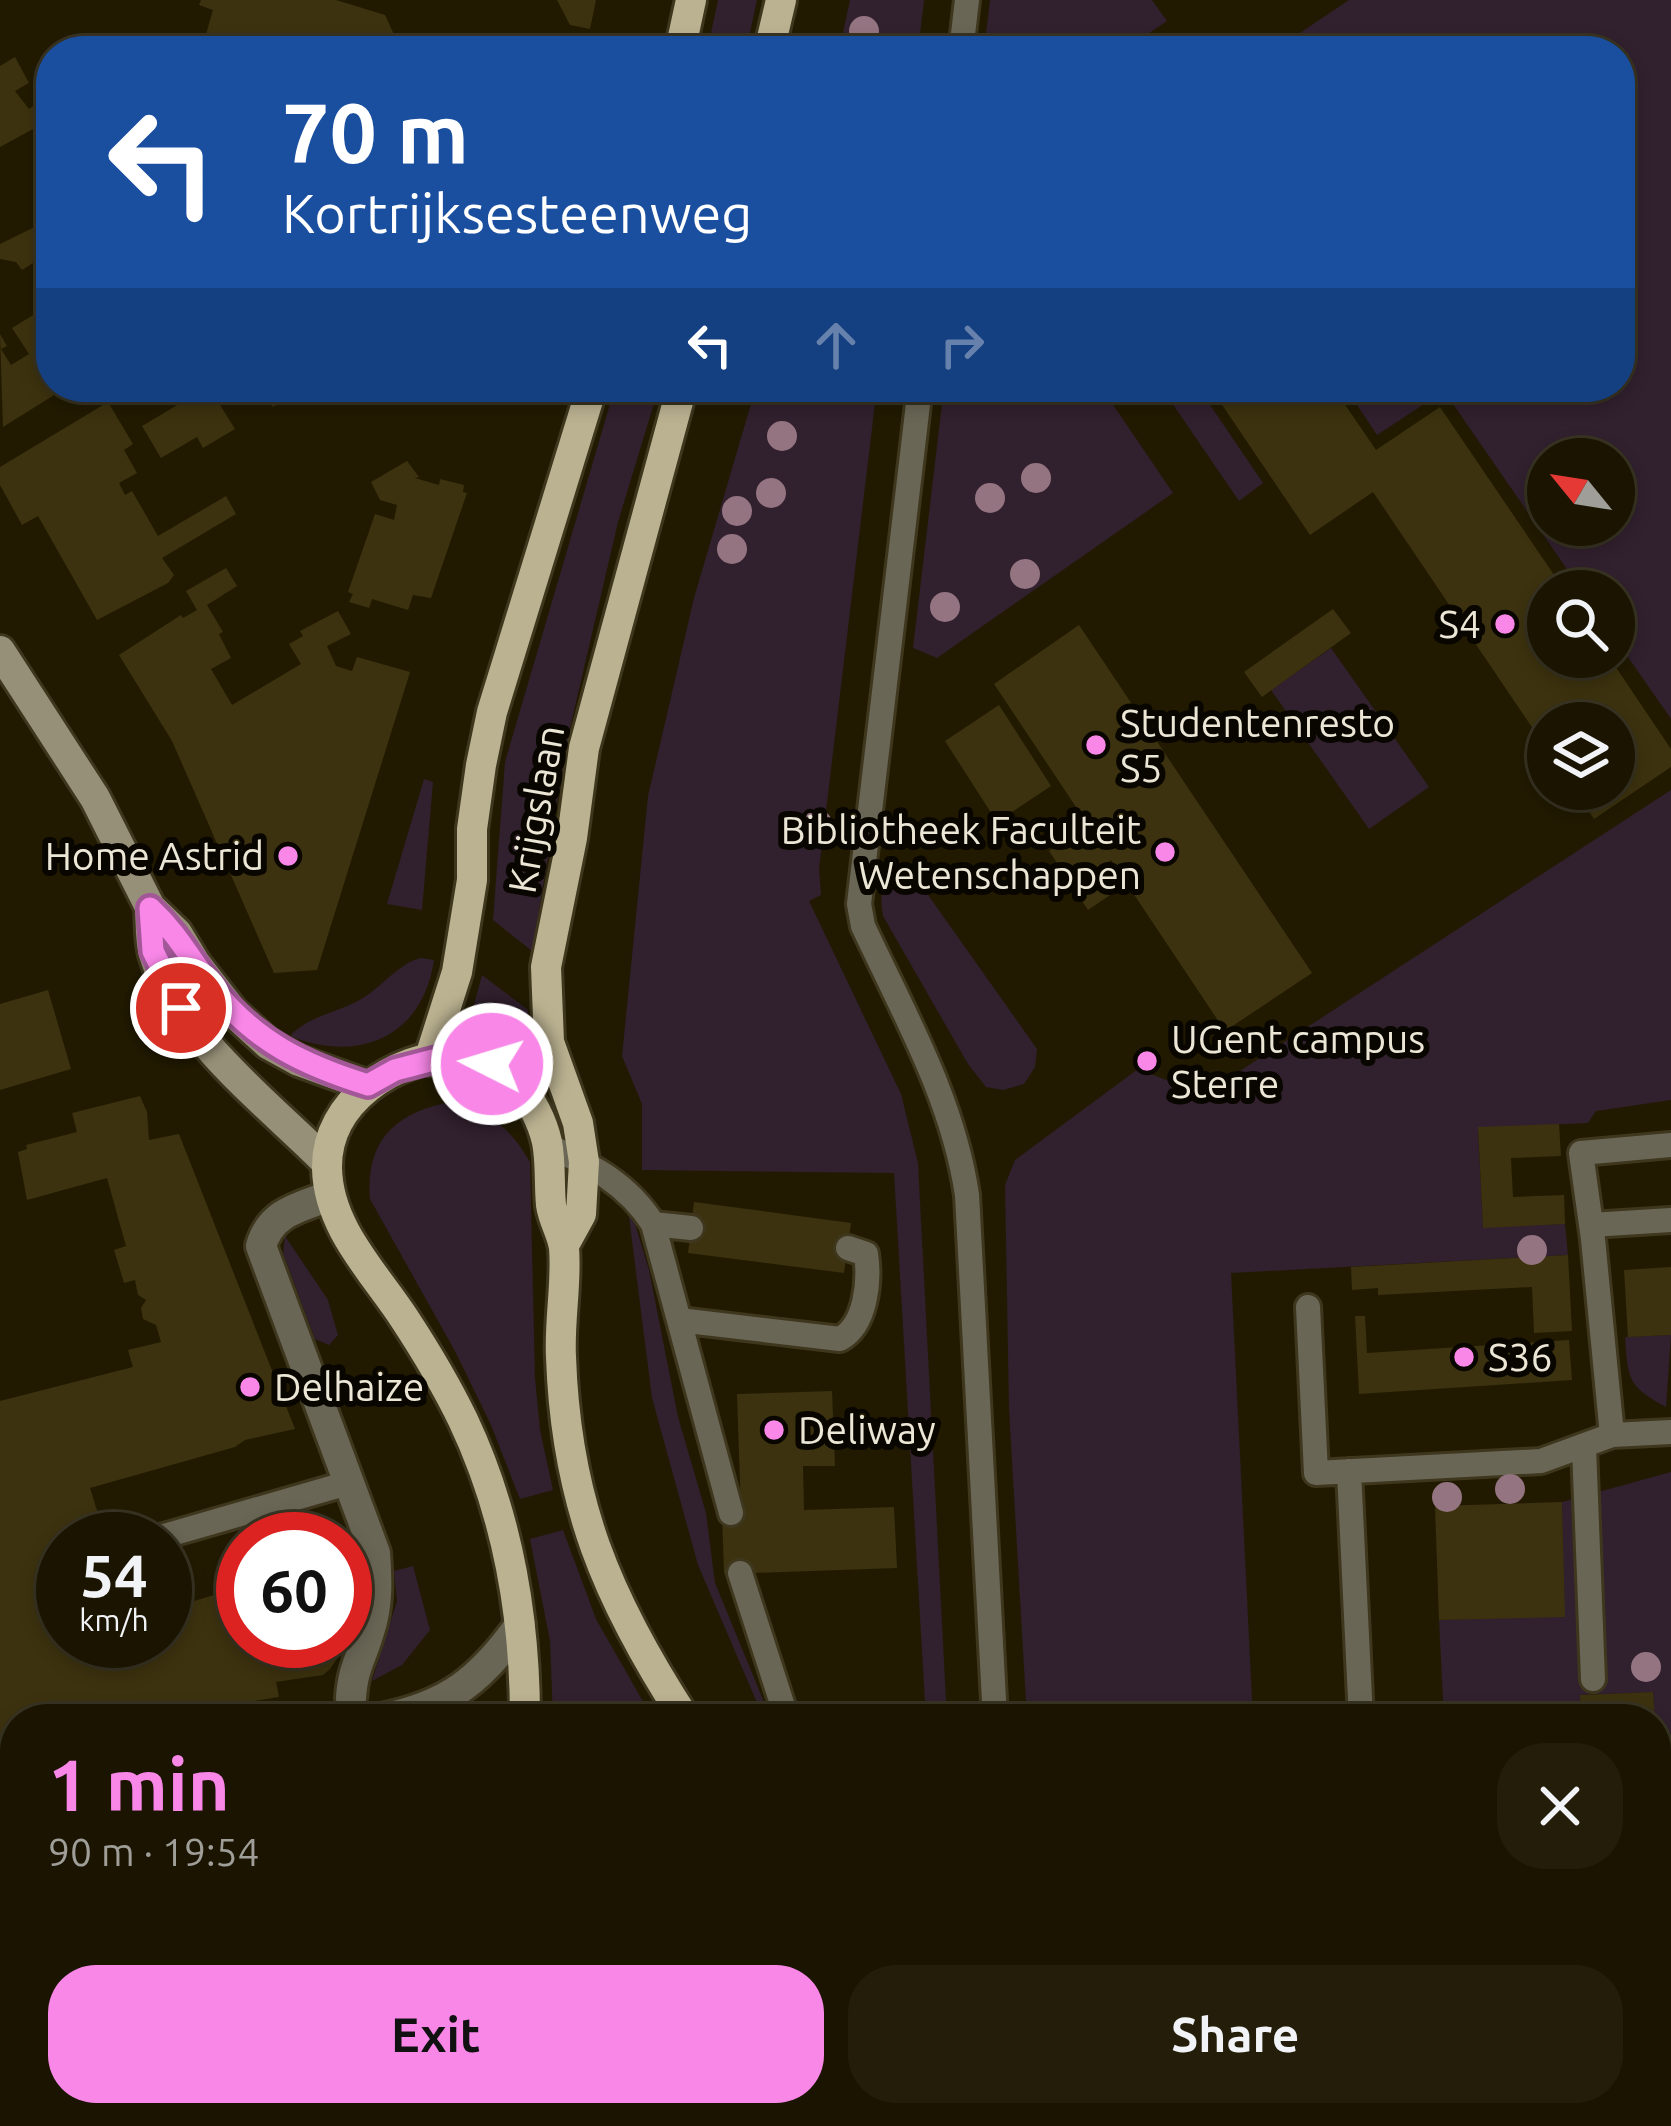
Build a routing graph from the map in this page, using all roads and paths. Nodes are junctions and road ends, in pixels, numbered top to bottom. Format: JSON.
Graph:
{"nodes":[{"id":1,"x":691,"y":0,"type":"edge"},
{"id":2,"x":781,"y":0,"type":"edge"},
{"id":3,"x":967,"y":0,"type":"edge"},
{"id":4,"x":683,"y":36,"type":"edge"},
{"id":5,"x":773,"y":36,"type":"edge"},
{"id":6,"x":963,"y":36,"type":"edge"},
{"id":7,"x":587,"y":402,"type":"edge"},
{"id":8,"x":678,"y":402,"type":"edge"},
{"id":9,"x":918,"y":402,"type":"edge"},
{"id":10,"x":0,"y":651,"type":"edge"},
{"id":11,"x":150,"y":908,"type":"junction"},
{"id":12,"x":428,"y":1060,"type":"junction"},
{"id":13,"x":368,"y":1085,"type":"junction"},
{"id":14,"x":1671,"y":1145,"type":"edge"},
{"id":15,"x":548,"y":1146,"type":"junction"},
{"id":16,"x":584,"y":1162,"type":"junction"},
{"id":17,"x":327,"y":1163,"type":"junction"},
{"id":18,"x":329,"y":1196,"type":"junction"},
{"id":19,"x":1671,"y":1220,"type":"edge"},
{"id":20,"x":653,"y":1224,"type":"junction"},
{"id":21,"x":1592,"y":1225,"type":"junction"},
{"id":22,"x":691,"y":1228,"type":"dead end"},
{"id":23,"x":564,"y":1245,"type":"junction"},
{"id":24,"x":848,"y":1248,"type":"dead end"},
{"id":25,"x":1308,"y":1307,"type":"dead end"},
{"id":26,"x":679,"y":1320,"type":"junction"},
{"id":27,"x":1671,"y":1432,"type":"edge"},
{"id":28,"x":1612,"y":1435,"type":"junction"},
{"id":29,"x":1584,"y":1447,"type":"junction"},
{"id":30,"x":1348,"y":1471,"type":"junction"},
{"id":31,"x":348,"y":1483,"type":"junction"},
{"id":32,"x":731,"y":1513,"type":"dead end"},
{"id":33,"x":192,"y":1528,"type":"edge"},
{"id":34,"x":740,"y":1574,"type":"dead end"},
{"id":35,"x":520,"y":1624,"type":"junction"},
{"id":36,"x":1593,"y":1679,"type":"dead end"},
{"id":37,"x":351,"y":1698,"type":"dead end"},
{"id":38,"x":434,"y":1704,"type":"edge"},
{"id":39,"x":525,"y":1704,"type":"edge"},
{"id":40,"x":677,"y":1704,"type":"edge"},
{"id":41,"x":783,"y":1704,"type":"edge"},
{"id":42,"x":994,"y":1704,"type":"edge"},
{"id":43,"x":1360,"y":1704,"type":"edge"}],
"edges":[{"from":1,"to":4,"type":"main road"},
{"from":2,"to":5,"type":"main road"},
{"from":3,"to":6,"type":"lane"},
{"from":7,"to":12,"type":"main road","name":"Krijgslaan"},
{"from":8,"to":16,"type":"main road","name":"Krijgslaan"},
{"from":9,"to":42,"type":"lane"},
{"from":10,"to":11,"type":"main road"},
{"from":11,"to":13,"type":"main road"},
{"from":11,"to":17,"type":"main road"},
{"from":12,"to":13,"type":"main road"},
{"from":12,"to":15,"type":"main road"},
{"from":13,"to":17,"type":"main road"},
{"from":14,"to":21,"type":"lane"},
{"from":15,"to":16,"type":"lane"},
{"from":15,"to":23,"type":"main road"},
{"from":16,"to":20,"type":"lane"},
{"from":16,"to":23,"type":"main road","name":"Krijgslaan"},
{"from":17,"to":18,"type":"main road"},
{"from":18,"to":31,"type":"street"},
{"from":18,"to":35,"type":"main road"},
{"from":19,"to":21,"type":"lane"},
{"from":20,"to":22,"type":"lane"},
{"from":20,"to":26,"type":"lane"},
{"from":21,"to":28,"type":"lane"},
{"from":23,"to":40,"type":"main road"},
{"from":24,"to":26,"type":"lane"},
{"from":25,"to":30,"type":"lane"},
{"from":26,"to":32,"type":"lane"},
{"from":27,"to":28,"type":"lane"},
{"from":28,"to":29,"type":"lane"},
{"from":29,"to":30,"type":"lane"},
{"from":29,"to":36,"type":"lane"},
{"from":30,"to":43,"type":"lane"},
{"from":31,"to":33,"type":"lane"},
{"from":31,"to":37,"type":"street"},
{"from":34,"to":41,"type":"lane"},
{"from":35,"to":38,"type":"street"},
{"from":35,"to":39,"type":"main road"}]}
